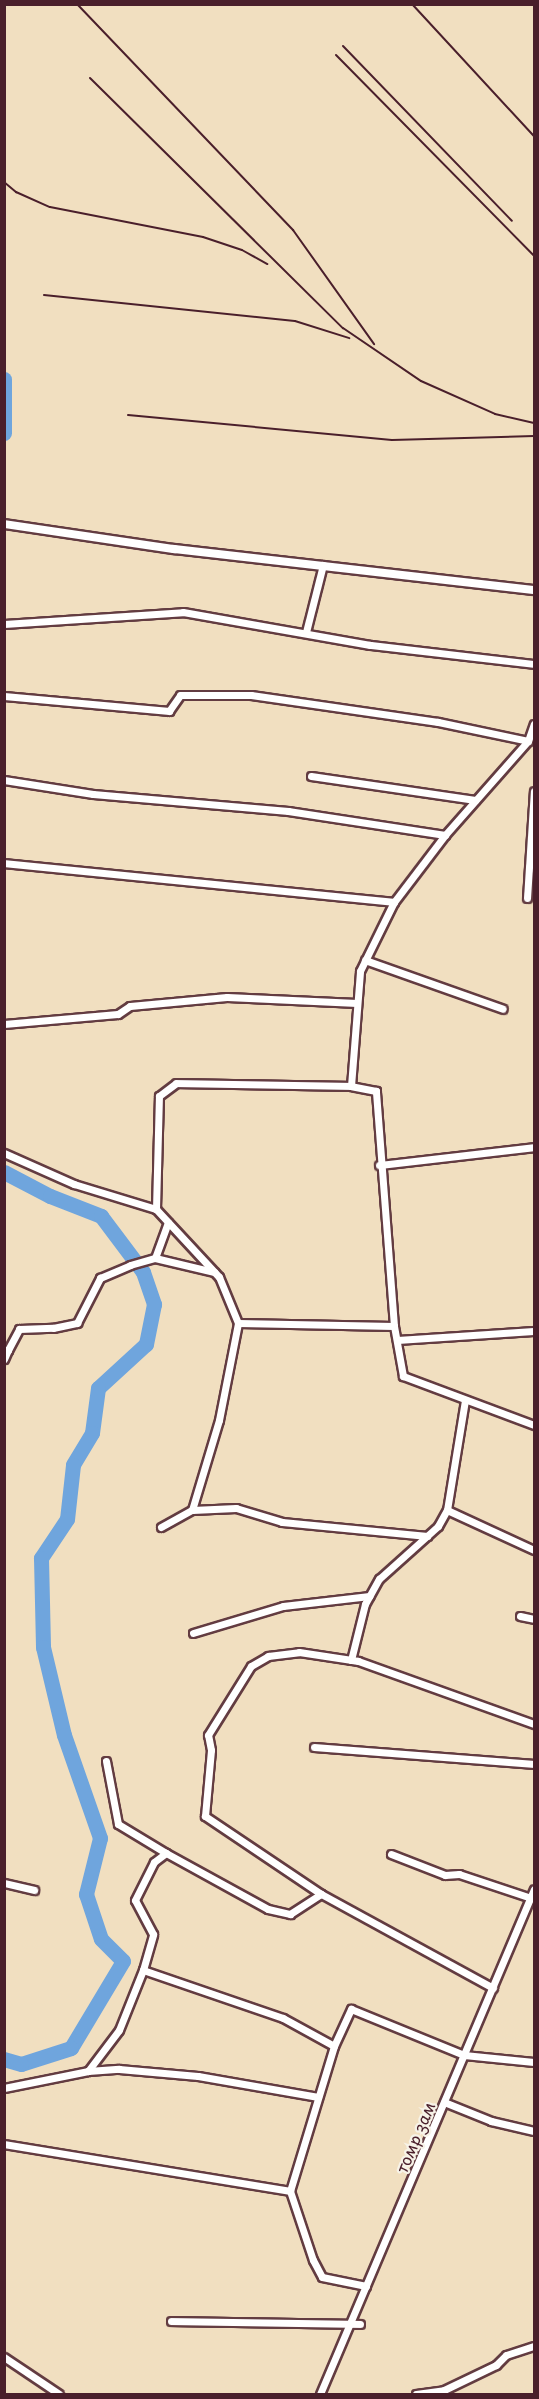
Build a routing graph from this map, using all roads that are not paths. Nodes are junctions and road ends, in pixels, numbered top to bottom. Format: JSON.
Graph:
{"nodes":[{"id":1,"x":4,"y":524,"type":"edge"},
{"id":2,"x":323,"y":565,"type":"junction"},
{"id":3,"x":534,"y":590,"type":"edge"},
{"id":4,"x":4,"y":624,"type":"edge"},
{"id":5,"x":306,"y":632,"type":"junction"},
{"id":6,"x":534,"y":664,"type":"edge"},
{"id":7,"x":4,"y":696,"type":"edge"},
{"id":8,"x":534,"y":727,"type":"edge"},
{"id":9,"x":528,"y":741,"type":"junction"},
{"id":10,"x":311,"y":777,"type":"dead end"},
{"id":11,"x":4,"y":780,"type":"edge"},
{"id":12,"x":534,"y":791,"type":"edge"},
{"id":13,"x":476,"y":800,"type":"junction"},
{"id":14,"x":445,"y":835,"type":"junction"},
{"id":15,"x":4,"y":863,"type":"edge"},
{"id":16,"x":527,"y":897,"type":"dead end"},
{"id":17,"x":394,"y":902,"type":"junction"},
{"id":18,"x":365,"y":960,"type":"junction"},
{"id":19,"x":357,"y":1003,"type":"junction"},
{"id":20,"x":503,"y":1010,"type":"dead end"},
{"id":21,"x":4,"y":1024,"type":"edge"},
{"id":22,"x":351,"y":1086,"type":"junction"},
{"id":23,"x":534,"y":1146,"type":"edge"},
{"id":24,"x":4,"y":1153,"type":"edge"},
{"id":25,"x":379,"y":1165,"type":"junction"},
{"id":26,"x":156,"y":1209,"type":"junction"},
{"id":27,"x":168,"y":1222,"type":"junction"},
{"id":28,"x":155,"y":1258,"type":"junction"},
{"id":29,"x":214,"y":1272,"type":"junction"},
{"id":30,"x":238,"y":1323,"type":"junction"},
{"id":31,"x":394,"y":1326,"type":"junction"},
{"id":32,"x":534,"y":1331,"type":"edge"},
{"id":33,"x":397,"y":1340,"type":"junction"},
{"id":34,"x":6,"y":1350,"type":"edge"},
{"id":35,"x":4,"y":1359,"type":"edge"},
{"id":36,"x":465,"y":1400,"type":"junction"},
{"id":37,"x":534,"y":1425,"type":"edge"},
{"id":38,"x":192,"y":1510,"type":"junction"},
{"id":39,"x":447,"y":1510,"type":"junction"},
{"id":40,"x":161,"y":1527,"type":"dead end"},
{"id":41,"x":427,"y":1536,"type":"junction"},
{"id":42,"x":534,"y":1550,"type":"edge"},
{"id":43,"x":369,"y":1596,"type":"junction"},
{"id":44,"x":520,"y":1617,"type":"dead end"},
{"id":45,"x":534,"y":1619,"type":"edge"},
{"id":46,"x":194,"y":1633,"type":"dead end"},
{"id":47,"x":351,"y":1660,"type":"junction"},
{"id":48,"x":534,"y":1724,"type":"edge"},
{"id":49,"x":314,"y":1748,"type":"dead end"},
{"id":50,"x":106,"y":1761,"type":"dead end"},
{"id":51,"x":534,"y":1764,"type":"edge"},
{"id":52,"x":166,"y":1853,"type":"junction"},
{"id":53,"x":391,"y":1854,"type":"dead end"},
{"id":54,"x":4,"y":1883,"type":"edge"},
{"id":55,"x":534,"y":1889,"type":"edge"},
{"id":56,"x":34,"y":1890,"type":"dead end"},
{"id":57,"x":321,"y":1893,"type":"junction"},
{"id":58,"x":531,"y":1898,"type":"junction"},
{"id":59,"x":143,"y":1970,"type":"junction"},
{"id":60,"x":493,"y":1988,"type":"junction"},
{"id":61,"x":334,"y":2046,"type":"junction"},
{"id":62,"x":464,"y":2055,"type":"junction"},
{"id":63,"x":534,"y":2062,"type":"edge"},
{"id":64,"x":88,"y":2071,"type":"junction"},
{"id":65,"x":4,"y":2088,"type":"edge"},
{"id":66,"x":318,"y":2097,"type":"junction"},
{"id":67,"x":444,"y":2102,"type":"junction"},
{"id":68,"x":534,"y":2131,"type":"edge"},
{"id":69,"x":4,"y":2144,"type":"edge"},
{"id":70,"x":290,"y":2191,"type":"junction"},
{"id":71,"x":366,"y":2286,"type":"junction"},
{"id":72,"x":171,"y":2320,"type":"dead end"},
{"id":73,"x":350,"y":2324,"type":"junction"},
{"id":74,"x":360,"y":2324,"type":"dead end"},
{"id":75,"x":534,"y":2346,"type":"edge"},
{"id":76,"x":4,"y":2357,"type":"edge"},
{"id":77,"x":320,"y":2393,"type":"edge"},
{"id":78,"x":58,"y":2394,"type":"edge"},
{"id":79,"x":329,"y":2394,"type":"edge"},
{"id":80,"x":416,"y":2394,"type":"edge"}],
"edges":[{"from":1,"to":2,"type":"street"},
{"from":2,"to":3,"type":"street"},
{"from":2,"to":5,"type":"street"},
{"from":4,"to":5,"type":"street"},
{"from":5,"to":6,"type":"street"},
{"from":7,"to":9,"type":"street"},
{"from":8,"to":9,"type":"street"},
{"from":9,"to":13,"type":"street"},
{"from":10,"to":13,"type":"street"},
{"from":11,"to":14,"type":"street"},
{"from":12,"to":16,"type":"street"},
{"from":13,"to":14,"type":"street"},
{"from":14,"to":17,"type":"street"},
{"from":15,"to":17,"type":"street"},
{"from":17,"to":18,"type":"street"},
{"from":18,"to":19,"type":"street"},
{"from":18,"to":20,"type":"street"},
{"from":19,"to":21,"type":"street"},
{"from":19,"to":22,"type":"street"},
{"from":22,"to":25,"type":"street"},
{"from":22,"to":26,"type":"street"},
{"from":23,"to":25,"type":"street"},
{"from":24,"to":26,"type":"street"},
{"from":25,"to":31,"type":"street"},
{"from":26,"to":27,"type":"street"},
{"from":27,"to":28,"type":"street"},
{"from":27,"to":29,"type":"street"},
{"from":28,"to":29,"type":"street"},
{"from":28,"to":34,"type":"street"},
{"from":29,"to":30,"type":"street"},
{"from":30,"to":31,"type":"street"},
{"from":30,"to":38,"type":"street"},
{"from":31,"to":33,"type":"street"},
{"from":32,"to":33,"type":"street"},
{"from":33,"to":36,"type":"street"},
{"from":34,"to":35,"type":"street"},
{"from":36,"to":37,"type":"street"},
{"from":36,"to":39,"type":"street"},
{"from":38,"to":40,"type":"street"},
{"from":38,"to":41,"type":"street"},
{"from":39,"to":41,"type":"street"},
{"from":39,"to":42,"type":"street"},
{"from":41,"to":43,"type":"street"},
{"from":43,"to":46,"type":"street"},
{"from":43,"to":47,"type":"street"},
{"from":44,"to":45,"type":"street"},
{"from":47,"to":48,"type":"street"},
{"from":47,"to":57,"type":"street"},
{"from":49,"to":51,"type":"street"},
{"from":50,"to":52,"type":"street"},
{"from":52,"to":57,"type":"street"},
{"from":52,"to":59,"type":"street"},
{"from":53,"to":58,"type":"street"},
{"from":54,"to":56,"type":"street"},
{"from":55,"to":58,"type":"street","name":"томр зам"},
{"from":57,"to":60,"type":"street"},
{"from":58,"to":60,"type":"street","name":"томр зам"},
{"from":59,"to":61,"type":"street"},
{"from":59,"to":64,"type":"street"},
{"from":60,"to":62,"type":"street","name":"томр зам"},
{"from":61,"to":62,"type":"street"},
{"from":61,"to":66,"type":"street"},
{"from":62,"to":63,"type":"street"},
{"from":62,"to":67,"type":"street","name":"томр зам"},
{"from":64,"to":65,"type":"street"},
{"from":64,"to":66,"type":"street"},
{"from":66,"to":70,"type":"street"},
{"from":67,"to":68,"type":"street"},
{"from":67,"to":71,"type":"street","name":"томр зам"},
{"from":69,"to":70,"type":"street"},
{"from":70,"to":71,"type":"street"},
{"from":71,"to":73,"type":"street","name":"томр зам"},
{"from":72,"to":73,"type":"street"},
{"from":73,"to":74,"type":"street"},
{"from":73,"to":77,"type":"street","name":"томр зам"},
{"from":75,"to":80,"type":"street"},
{"from":76,"to":78,"type":"street"},
{"from":77,"to":79,"type":"street"}]}
